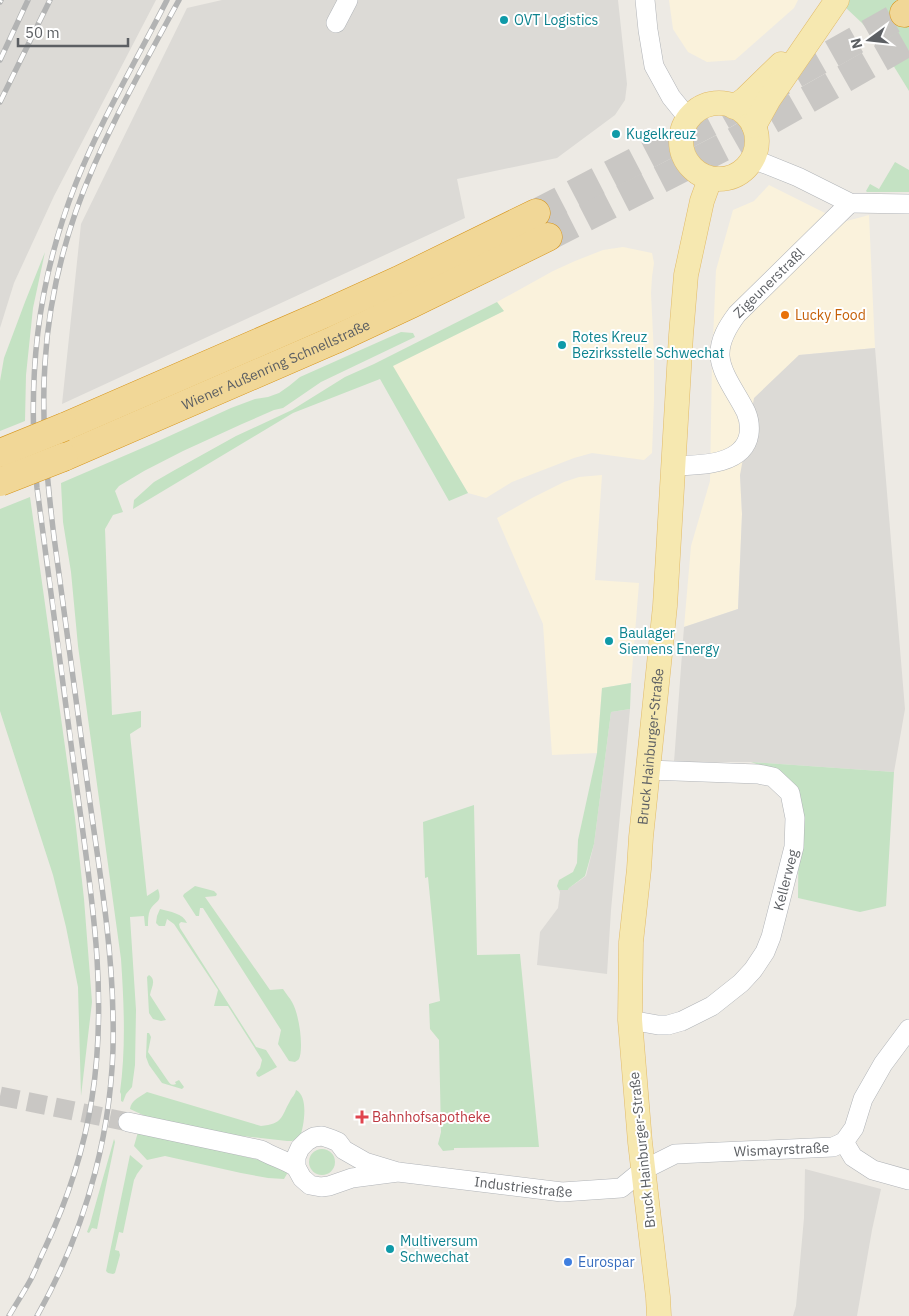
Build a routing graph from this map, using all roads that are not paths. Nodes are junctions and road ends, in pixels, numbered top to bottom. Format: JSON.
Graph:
{"nodes":[{"id":1,"x":348,"y":0,"type":"edge"},
{"id":2,"x":645,"y":0,"type":"edge"},
{"id":3,"x":837,"y":0,"type":"edge"},
{"id":4,"x":336,"y":23,"type":"dead end"},
{"id":5,"x":812,"y":36,"type":"junction"},
{"id":6,"x":734,"y":107,"type":"junction"},
{"id":7,"x":688,"y":118,"type":"junction"},
{"id":8,"x":754,"y":126,"type":"junction"},
{"id":9,"x":753,"y":159,"type":"junction"},
{"id":10,"x":710,"y":178,"type":"junction"},
{"id":11,"x":850,"y":203,"type":"junction"},
{"id":12,"x":909,"y":204,"type":"edge"},
{"id":13,"x":536,"y":213,"type":"tunnel mouth"},
{"id":14,"x":548,"y":237,"type":"tunnel mouth"},
{"id":15,"x":0,"y":453,"type":"edge"},
{"id":16,"x":674,"y":466,"type":"junction"},
{"id":17,"x":0,"y":482,"type":"edge"},
{"id":18,"x":648,"y":770,"type":"junction"},
{"id":19,"x":630,"y":1020,"type":"junction"},
{"id":20,"x":908,"y":1032,"type":"edge"},
{"id":21,"x":128,"y":1122,"type":"tunnel mouth"},
{"id":22,"x":844,"y":1142,"type":"junction"},
{"id":23,"x":344,"y":1150,"type":"junction"},
{"id":24,"x":298,"y":1158,"type":"junction"},
{"id":25,"x":643,"y":1170,"type":"junction"},
{"id":26,"x":398,"y":1172,"type":"junction"},
{"id":27,"x":909,"y":1180,"type":"edge"},
{"id":28,"x":336,"y":1182,"type":"junction"},
{"id":29,"x":659,"y":1316,"type":"edge"}],
"edges":[{"from":1,"to":4,"type":"street"},
{"from":2,"to":7,"type":"street"},
{"from":3,"to":5,"type":"main road"},
{"from":5,"to":6,"type":"main road"},
{"from":5,"to":8,"type":"main road"},
{"from":6,"to":7,"type":"main road"},
{"from":6,"to":8,"type":"main road"},
{"from":7,"to":10,"type":"main road"},
{"from":8,"to":9,"type":"main road"},
{"from":9,"to":10,"type":"main road"},
{"from":9,"to":11,"type":"street"},
{"from":10,"to":16,"type":"main road","name":"Bruck Hainburger-Straße"},
{"from":11,"to":12,"type":"street"},
{"from":11,"to":16,"type":"street","name":"Zigeunerstraßl"},
{"from":13,"to":15,"type":"highway","name":"Wiener Außenring Schnellstraße","bridge":true},
{"from":14,"to":17,"type":"highway","name":"Wiener Außenring Schnellstraße","bridge":true},
{"from":16,"to":18,"type":"main road","name":"Bruck Hainburger-Straße"},
{"from":18,"to":19,"type":"main road","name":"Bruck Hainburger-Straße"},
{"from":18,"to":19,"type":"street","name":"Kellerweg"},
{"from":19,"to":25,"type":"main road","name":"Bruck Hainburger-Straße"},
{"from":20,"to":22,"type":"street"},
{"from":21,"to":24,"type":"street","name":"Industriestraße"},
{"from":22,"to":25,"type":"street","name":"Wismayrstraße"},
{"from":22,"to":27,"type":"street","name":"Wismayrstraße"},
{"from":23,"to":24,"type":"street","name":"Industriestraße"},
{"from":23,"to":26,"type":"street","name":"Industriestraße"},
{"from":23,"to":28,"type":"street"},
{"from":24,"to":28,"type":"street","name":"Industriestraße"},
{"from":25,"to":26,"type":"street","name":"Industriestraße"},
{"from":25,"to":29,"type":"main road","name":"Bruck Hainburger-Straße"},
{"from":26,"to":28,"type":"street","name":"Industriestraße"}]}
